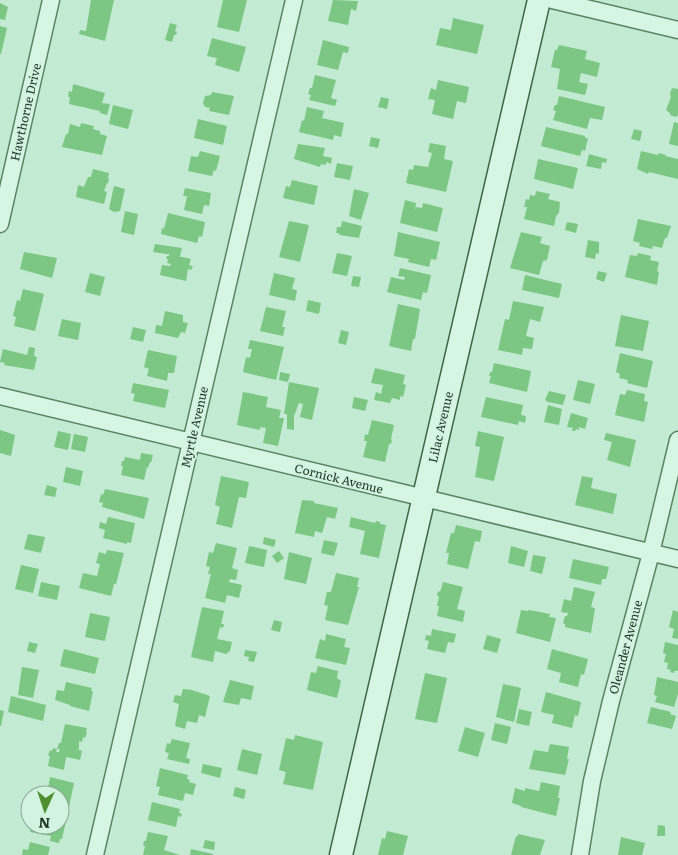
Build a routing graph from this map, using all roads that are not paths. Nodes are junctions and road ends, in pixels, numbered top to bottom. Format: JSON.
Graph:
{"nodes":[{"id":1,"x":51,"y":0,"type":"edge"},
{"id":2,"x":294,"y":0,"type":"edge"},
{"id":3,"x":539,"y":0,"type":"edge"},
{"id":4,"x":552,"y":0,"type":"edge"},
{"id":5,"x":678,"y":30,"type":"edge"},
{"id":6,"x":0,"y":224,"type":"edge"},
{"id":7,"x":0,"y":396,"type":"edge"},
{"id":8,"x":678,"y":440,"type":"edge"},
{"id":9,"x":191,"y":442,"type":"junction"},
{"id":10,"x":424,"y":498,"type":"junction"},
{"id":11,"x":651,"y":553,"type":"junction"},
{"id":12,"x":678,"y":559,"type":"edge"},
{"id":13,"x":95,"y":855,"type":"edge"},
{"id":14,"x":342,"y":855,"type":"edge"},
{"id":15,"x":580,"y":855,"type":"edge"}],
"edges":[{"from":1,"to":6,"type":"street","name":"Hawthorne Drive"},
{"from":2,"to":9,"type":"street","name":"Myrtle Avenue"},
{"from":3,"to":10,"type":"street","name":"Lilac Avenue"},
{"from":4,"to":5,"type":"street"},
{"from":7,"to":9,"type":"street","name":"Cornick Avenue"},
{"from":8,"to":11,"type":"street","name":"Oleander Avenue"},
{"from":9,"to":10,"type":"street","name":"Cornick Avenue"},
{"from":9,"to":13,"type":"street","name":"Myrtle Avenue"},
{"from":10,"to":11,"type":"street","name":"Cornick Avenue"},
{"from":10,"to":14,"type":"street","name":"Lilac Avenue"},
{"from":11,"to":12,"type":"street","name":"Cornick Avenue"},
{"from":11,"to":15,"type":"street","name":"Oleander Avenue"}]}
